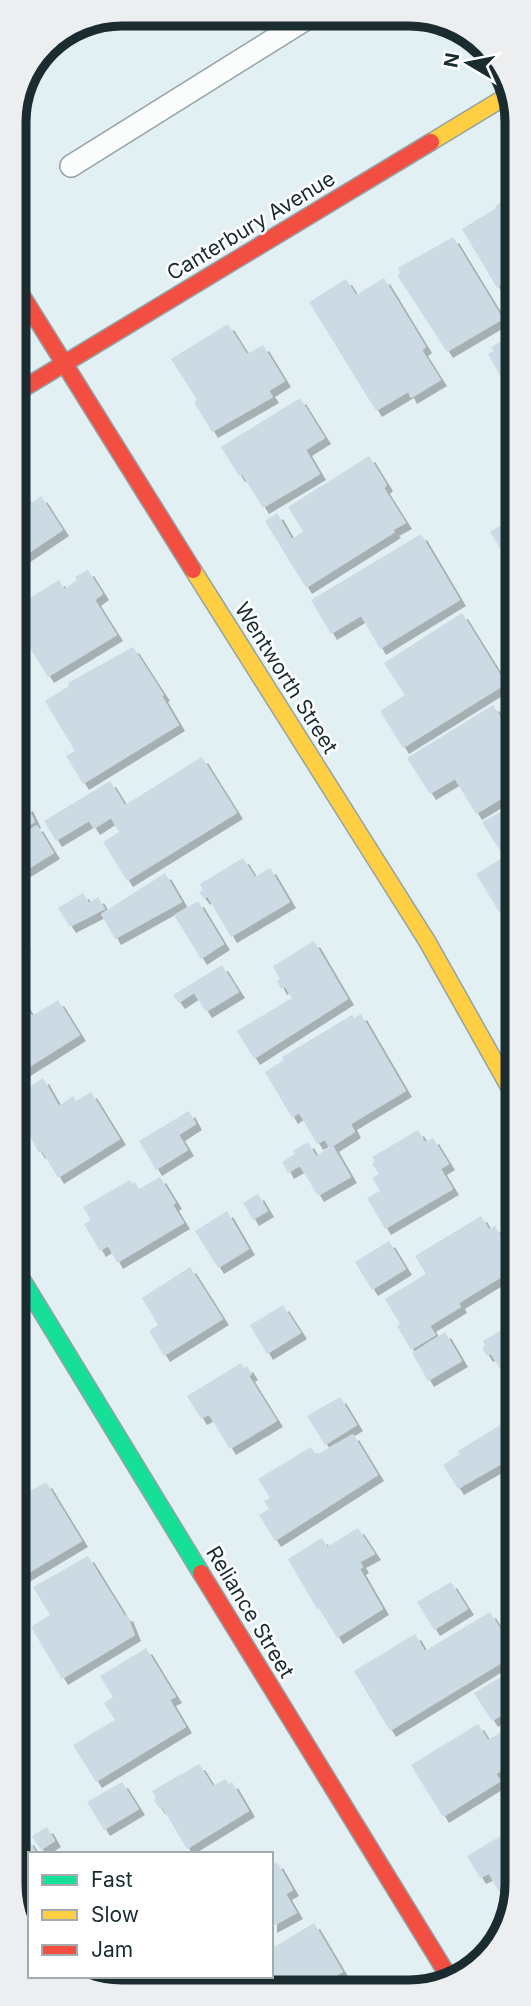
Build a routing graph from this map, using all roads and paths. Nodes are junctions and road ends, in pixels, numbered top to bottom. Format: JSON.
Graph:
{"nodes":[{"id":1,"x":296,"y":26,"type":"edge"},
{"id":2,"x":502,"y":99,"type":"edge"},
{"id":3,"x":71,"y":166,"type":"dead end"},
{"id":4,"x":26,"y":303,"type":"edge"},
{"id":5,"x":63,"y":364,"type":"junction"},
{"id":6,"x":26,"y":387,"type":"edge"},
{"id":7,"x":505,"y":1079,"type":"edge"},
{"id":8,"x":26,"y":1286,"type":"edge"},
{"id":9,"x":446,"y":1972,"type":"edge"}],
"edges":[{"from":1,"to":3,"type":"lane"},
{"from":2,"to":5,"type":"street","name":"Canterbury Avenue"},
{"from":4,"to":5,"type":"street","name":"Wentworth Street"},
{"from":5,"to":6,"type":"street","name":"Canterbury Avenue"},
{"from":5,"to":7,"type":"street","name":"Wentworth Street"},
{"from":8,"to":9,"type":"street","name":"Reliance Street"}]}
